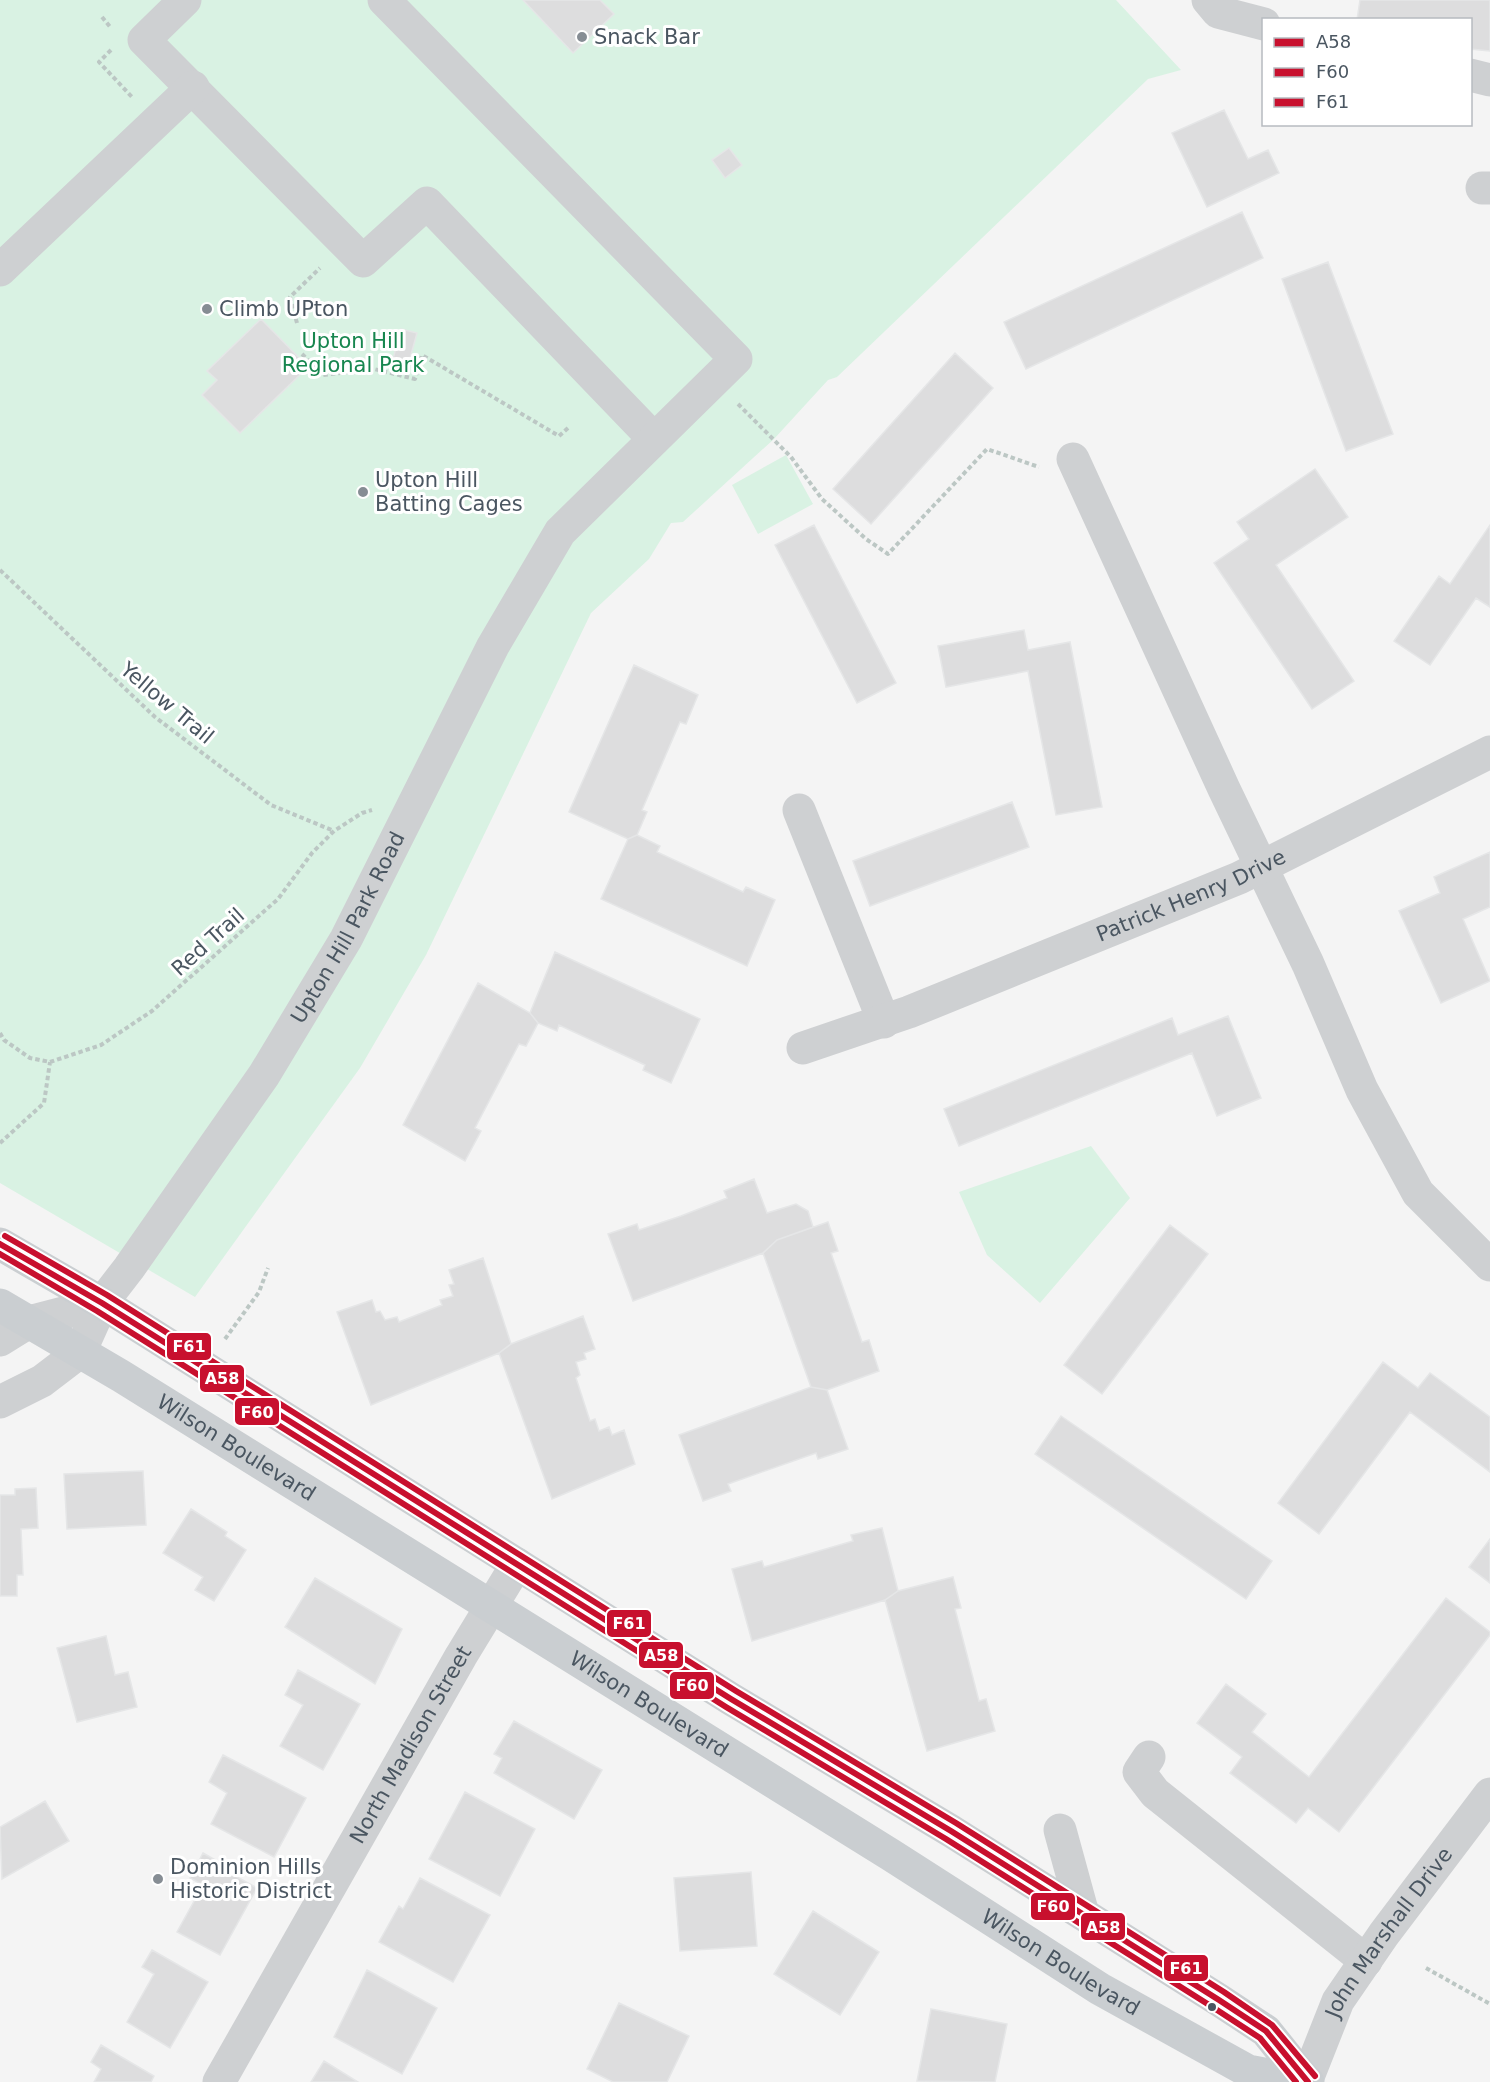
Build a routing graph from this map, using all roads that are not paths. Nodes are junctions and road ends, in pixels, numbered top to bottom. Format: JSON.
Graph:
{"nodes":[{"id":1,"x":185,"y":0,"type":"edge"},
{"id":2,"x":384,"y":0,"type":"edge"},
{"id":3,"x":1208,"y":0,"type":"edge"},
{"id":4,"x":1262,"y":24,"type":"edge"},
{"id":5,"x":1472,"y":76,"type":"edge"},
{"id":6,"x":1490,"y":80,"type":"edge"},
{"id":7,"x":193,"y":87,"type":"junction"},
{"id":8,"x":0,"y":270,"type":"edge"},
{"id":9,"x":654,"y":439,"type":"junction"},
{"id":10,"x":1073,"y":459,"type":"road end"},
{"id":11,"x":1490,"y":752,"type":"edge"},
{"id":12,"x":799,"y":810,"type":"dead end"},
{"id":13,"x":1261,"y":868,"type":"junction"},
{"id":14,"x":884,"y":1022,"type":"junction"},
{"id":15,"x":803,"y":1048,"type":"dead end"},
{"id":16,"x":0,"y":1244,"type":"edge"},
{"id":17,"x":1490,"y":1264,"type":"edge"},
{"id":18,"x":102,"y":1303,"type":"junction"},
{"id":19,"x":0,"y":1305,"type":"edge"},
{"id":20,"x":29,"y":1322,"type":"junction"},
{"id":21,"x":0,"y":1340,"type":"edge"},
{"id":22,"x":80,"y":1352,"type":"junction"},
{"id":23,"x":0,"y":1402,"type":"edge"},
{"id":24,"x":517,"y":1564,"type":"junction"},
{"id":25,"x":490,"y":1608,"type":"junction"},
{"id":26,"x":1149,"y":1757,"type":"dead end"},
{"id":27,"x":1490,"y":1794,"type":"edge"},
{"id":28,"x":1060,"y":1830,"type":"dead end"},
{"id":29,"x":1083,"y":1914,"type":"junction"},
{"id":30,"x":1366,"y":1960,"type":"junction"},
{"id":31,"x":219,"y":2082,"type":"edge"},
{"id":32,"x":1307,"y":2082,"type":"edge"}],
"edges":[{"from":1,"to":7,"type":"street"},
{"from":2,"to":9,"type":"street","name":"Upton Hill Park Road"},
{"from":3,"to":4,"type":"street"},
{"from":5,"to":6,"type":"street"},
{"from":7,"to":8,"type":"street"},
{"from":7,"to":9,"type":"street"},
{"from":9,"to":18,"type":"street","name":"Upton Hill Park Road"},
{"from":10,"to":13,"type":"street"},
{"from":11,"to":13,"type":"street","name":"Patrick Henry Drive"},
{"from":12,"to":14,"type":"street"},
{"from":13,"to":14,"type":"street","name":"Patrick Henry Drive"},
{"from":13,"to":17,"type":"street"},
{"from":14,"to":15,"type":"street","name":"Patrick Henry Drive"},
{"from":16,"to":18,"type":"main road"},
{"from":18,"to":20,"type":"street"},
{"from":18,"to":22,"type":"street"},
{"from":18,"to":24,"type":"main road"},
{"from":19,"to":20,"type":"main road","name":"Wilson Boulevard"},
{"from":20,"to":21,"type":"street"},
{"from":20,"to":22,"type":"main road","name":"Wilson Boulevard"},
{"from":22,"to":23,"type":"street"},
{"from":22,"to":25,"type":"main road","name":"Wilson Boulevard"},
{"from":24,"to":25,"type":"street","name":"North Madison Street"},
{"from":24,"to":29,"type":"main road"},
{"from":25,"to":31,"type":"street","name":"North Madison Street"},
{"from":25,"to":32,"type":"main road","name":"Wilson Boulevard"},
{"from":26,"to":30,"type":"street"},
{"from":27,"to":30,"type":"street","name":"John Marshall Drive"},
{"from":28,"to":29,"type":"street"},
{"from":29,"to":32,"type":"main road"},
{"from":30,"to":32,"type":"street","name":"John Marshall Drive"}]}
